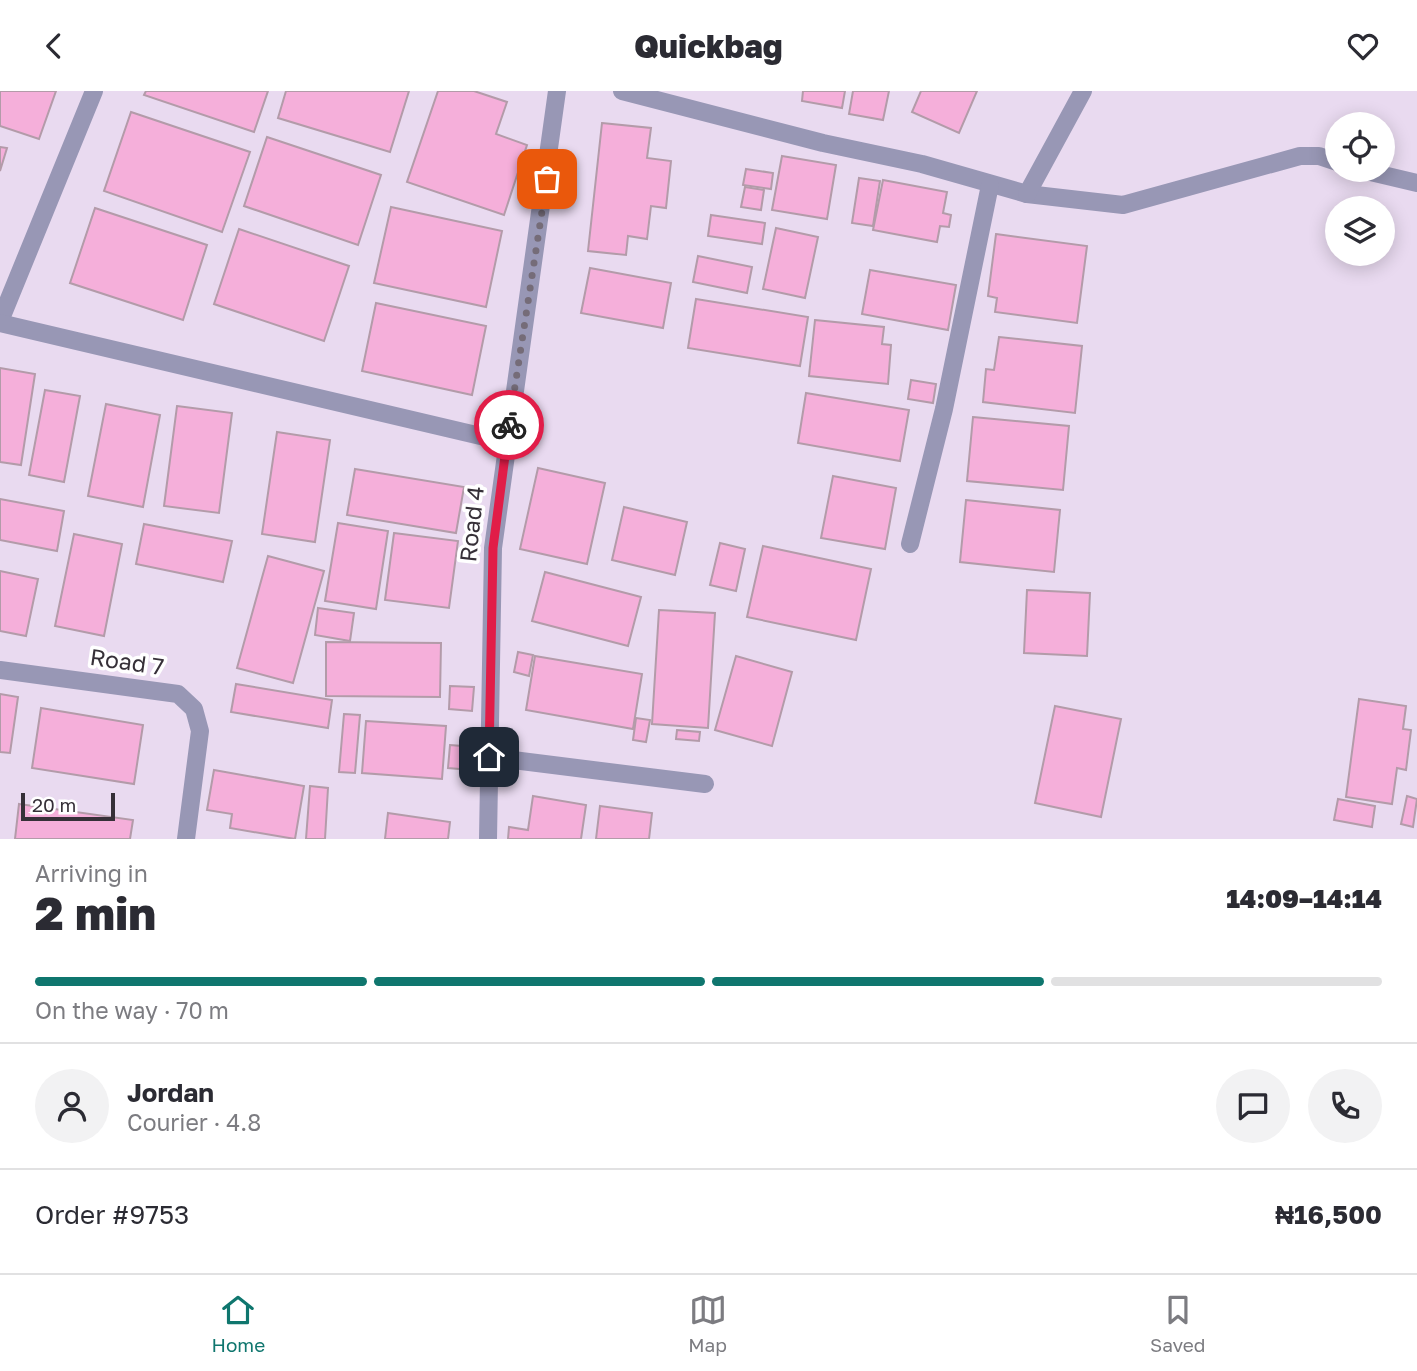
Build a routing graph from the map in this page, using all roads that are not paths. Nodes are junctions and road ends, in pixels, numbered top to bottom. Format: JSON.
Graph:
{"nodes":[{"id":1,"x":94,"y":91,"type":"edge"},
{"id":2,"x":557,"y":91,"type":"edge"},
{"id":3,"x":622,"y":91,"type":"edge"},
{"id":4,"x":1083,"y":91,"type":"edge"},
{"id":5,"x":1325,"y":158,"type":"edge"},
{"id":6,"x":1395,"y":178,"type":"edge"},
{"id":7,"x":1417,"y":183,"type":"edge"},
{"id":8,"x":989,"y":185,"type":"junction"},
{"id":9,"x":1027,"y":194,"type":"junction"},
{"id":10,"x":0,"y":322,"type":"edge"},
{"id":11,"x":506,"y":442,"type":"junction"},
{"id":12,"x":910,"y":544,"type":"dead end"},
{"id":13,"x":0,"y":670,"type":"edge"},
{"id":14,"x":489,"y":757,"type":"junction"},
{"id":15,"x":705,"y":784,"type":"dead end"},
{"id":16,"x":186,"y":839,"type":"edge"},
{"id":17,"x":488,"y":839,"type":"edge"}],
"edges":[{"from":1,"to":10,"type":"street"},
{"from":2,"to":11,"type":"street","name":"Road 4"},
{"from":3,"to":8,"type":"street"},
{"from":4,"to":9,"type":"street"},
{"from":5,"to":9,"type":"street"},
{"from":6,"to":7,"type":"street"},
{"from":8,"to":9,"type":"street"},
{"from":8,"to":12,"type":"street"},
{"from":10,"to":11,"type":"street"},
{"from":11,"to":14,"type":"street","name":"Road 4"},
{"from":13,"to":16,"type":"street","name":"Road 7"},
{"from":14,"to":15,"type":"street"},
{"from":14,"to":17,"type":"street","name":"Road 4"}]}
